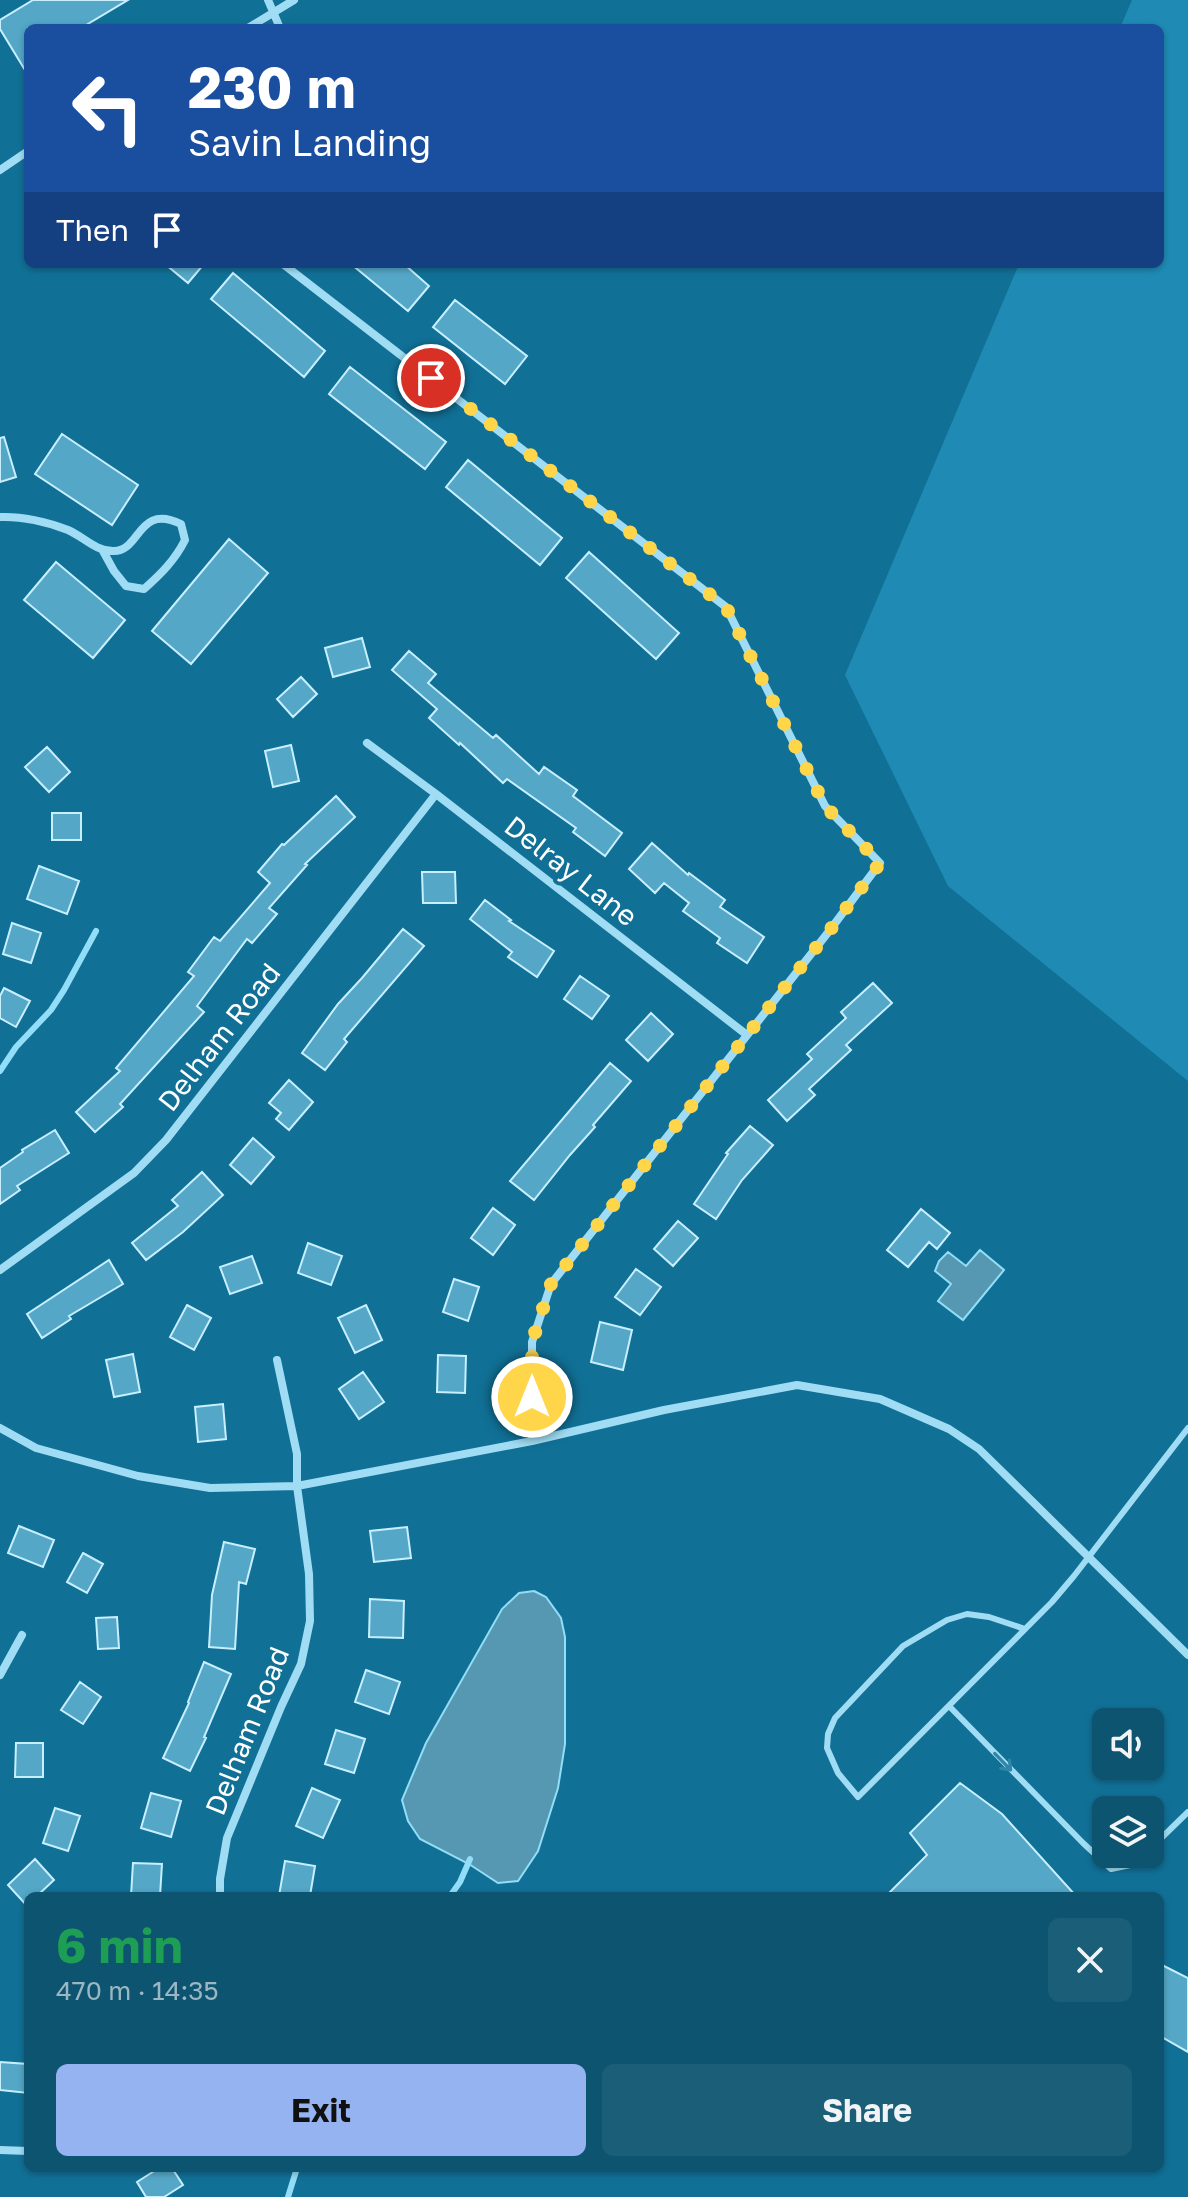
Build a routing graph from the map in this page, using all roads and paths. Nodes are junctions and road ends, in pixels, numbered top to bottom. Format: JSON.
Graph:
{"nodes":[{"id":1,"x":268,"y":0,"type":"edge"},
{"id":2,"x":294,"y":0,"type":"edge"},
{"id":3,"x":275,"y":13,"type":"junction"},
{"id":4,"x":255,"y":24,"type":"edge"},
{"id":5,"x":279,"y":24,"type":"edge"},
{"id":6,"x":24,"y":154,"type":"edge"},
{"id":7,"x":0,"y":170,"type":"edge"},
{"id":8,"x":288,"y":268,"type":"edge"},
{"id":9,"x":0,"y":517,"type":"edge"},
{"id":10,"x":103,"y":551,"type":"junction"},
{"id":11,"x":367,"y":743,"type":"dead end"},
{"id":12,"x":436,"y":794,"type":"junction"},
{"id":13,"x":747,"y":1035,"type":"junction"},
{"id":14,"x":0,"y":1270,"type":"edge"},
{"id":15,"x":277,"y":1360,"type":"dead end"},
{"id":16,"x":0,"y":1428,"type":"edge"},
{"id":17,"x":1188,"y":1428,"type":"edge"},
{"id":18,"x":532,"y":1441,"type":"junction"},
{"id":19,"x":297,"y":1486,"type":"junction"},
{"id":20,"x":1088,"y":1556,"type":"junction"},
{"id":21,"x":1025,"y":1629,"type":"junction"},
{"id":22,"x":22,"y":1635,"type":"dead end"},
{"id":23,"x":1188,"y":1655,"type":"edge"},
{"id":24,"x":0,"y":1675,"type":"edge"},
{"id":25,"x":949,"y":1706,"type":"junction"},
{"id":26,"x":1188,"y":1812,"type":"edge"},
{"id":27,"x":1164,"y":1835,"type":"edge"},
{"id":28,"x":1092,"y":1851,"type":"edge"},
{"id":29,"x":220,"y":1892,"type":"edge"},
{"id":30,"x":0,"y":2150,"type":"edge"},
{"id":31,"x":24,"y":2151,"type":"edge"}],
"edges":[{"from":1,"to":3,"type":"street"},
{"from":2,"to":3,"type":"street"},
{"from":3,"to":4,"type":"street"},
{"from":3,"to":5,"type":"street"},
{"from":6,"to":7,"type":"street"},
{"from":8,"to":13,"type":"street"},
{"from":9,"to":10,"type":"street"},
{"from":10,"to":10,"type":"street"},
{"from":11,"to":12,"type":"street","name":"Delray Lane"},
{"from":12,"to":13,"type":"street","name":"Delray Lane"},
{"from":12,"to":14,"type":"street","name":"Delham Road"},
{"from":13,"to":18,"type":"street"},
{"from":15,"to":19,"type":"street","name":"Delham Road"},
{"from":16,"to":19,"type":"street"},
{"from":17,"to":20,"type":"lane"},
{"from":18,"to":19,"type":"street"},
{"from":18,"to":20,"type":"street"},
{"from":19,"to":29,"type":"street","name":"Delham Road"},
{"from":20,"to":21,"type":"lane"},
{"from":20,"to":23,"type":"street"},
{"from":21,"to":25,"type":"lane"},
{"from":21,"to":25,"type":"lane"},
{"from":22,"to":24,"type":"street"},
{"from":25,"to":28,"type":"lane","one_way":true},
{"from":26,"to":27,"type":"lane"},
{"from":30,"to":31,"type":"street"}]}
